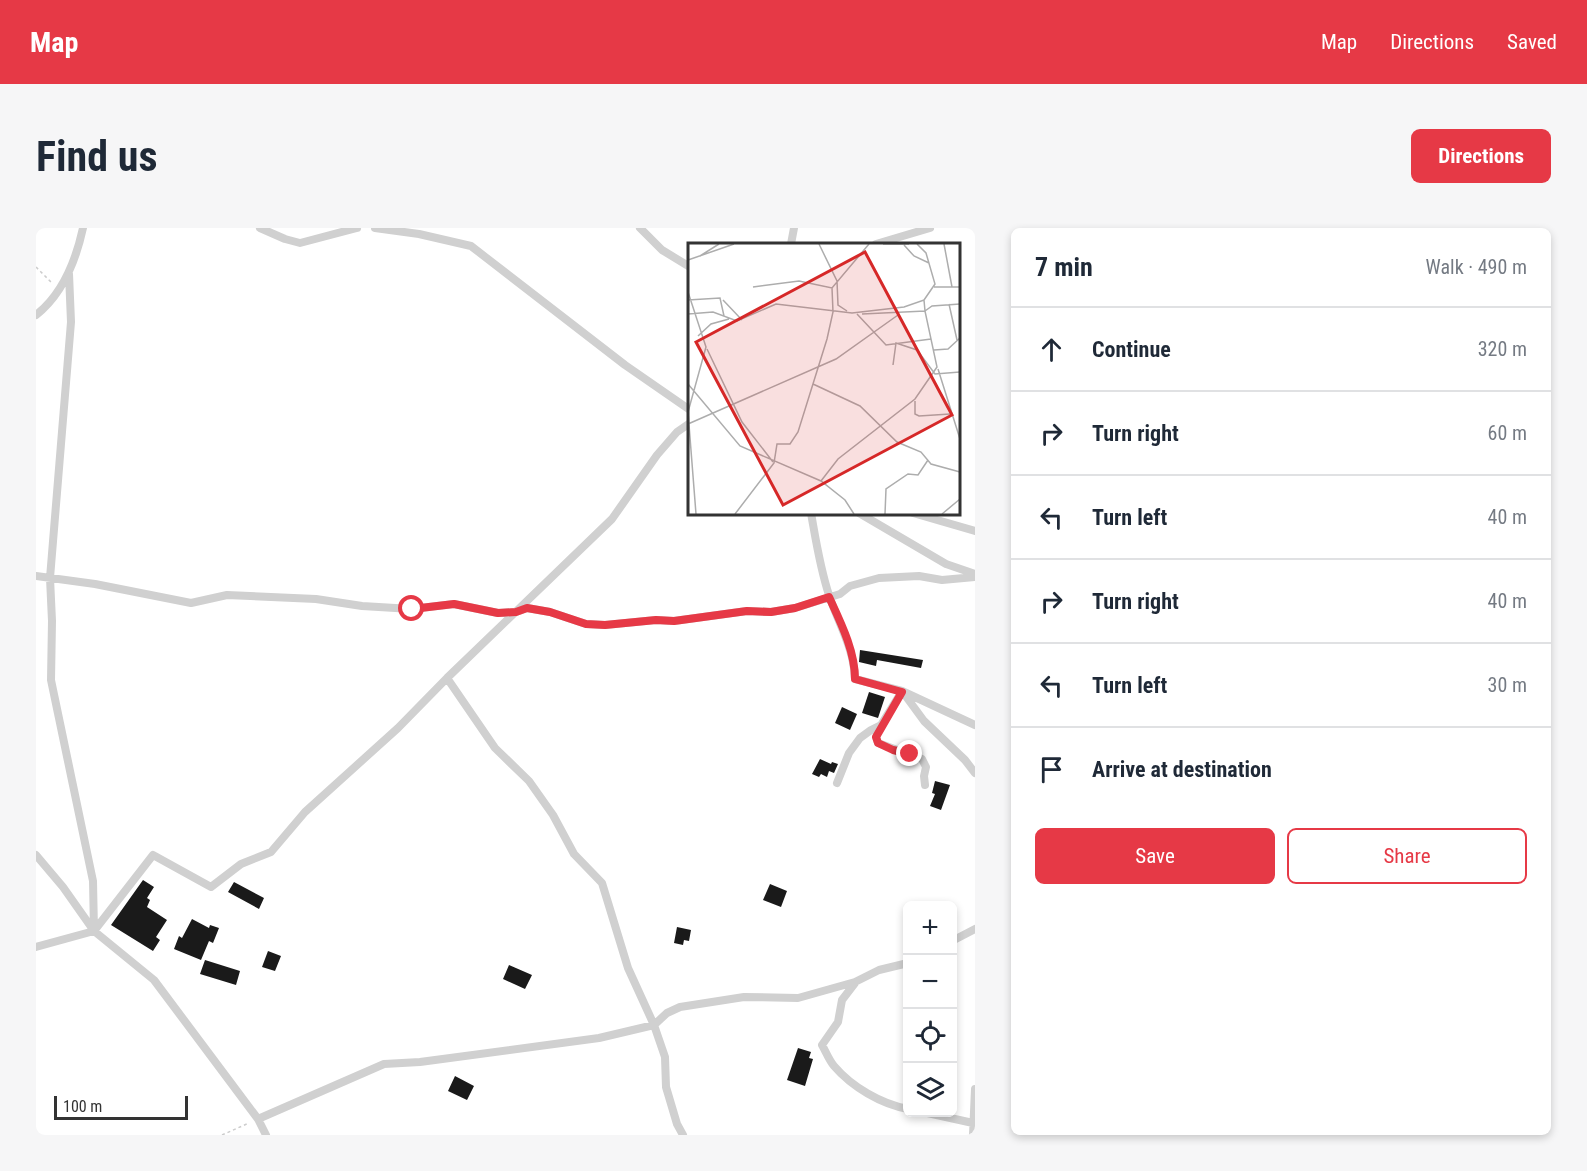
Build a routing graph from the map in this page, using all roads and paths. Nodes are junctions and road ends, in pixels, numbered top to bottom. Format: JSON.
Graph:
{"nodes":[{"id":1,"x":83,"y":228,"type":"edge"},
{"id":2,"x":260,"y":228,"type":"edge"},
{"id":3,"x":284,"y":228,"type":"edge"},
{"id":4,"x":357,"y":228,"type":"edge"},
{"id":5,"x":375,"y":228,"type":"edge"},
{"id":6,"x":639,"y":228,"type":"edge"},
{"id":7,"x":794,"y":228,"type":"edge"},
{"id":8,"x":930,"y":228,"type":"edge"},
{"id":9,"x":285,"y":239,"type":"junction"},
{"id":10,"x":791,"y":243,"type":"edge"},
{"id":11,"x":879,"y":243,"type":"edge"},
{"id":12,"x":688,"y":266,"type":"edge"},
{"id":13,"x":36,"y":267,"type":"edge"},
{"id":14,"x":69,"y":274,"type":"junction"},
{"id":15,"x":56,"y":292,"type":"junction"},
{"id":16,"x":36,"y":315,"type":"edge"},
{"id":17,"x":688,"y":409,"type":"edge"},
{"id":18,"x":688,"y":424,"type":"edge"},
{"id":19,"x":811,"y":514,"type":"edge"},
{"id":20,"x":861,"y":514,"type":"edge"},
{"id":21,"x":916,"y":514,"type":"edge"},
{"id":22,"x":975,"y":531,"type":"edge"},
{"id":23,"x":975,"y":575,"type":"edge"},
{"id":24,"x":36,"y":576,"type":"edge"},
{"id":25,"x":50,"y":578,"type":"junction"},
{"id":26,"x":829,"y":597,"type":"junction"},
{"id":27,"x":516,"y":612,"type":"junction"},
{"id":28,"x":447,"y":678,"type":"junction"},
{"id":29,"x":902,"y":692,"type":"junction"},
{"id":30,"x":881,"y":725,"type":"junction"},
{"id":31,"x":975,"y":725,"type":"edge"},
{"id":32,"x":975,"y":773,"type":"edge"},
{"id":33,"x":837,"y":783,"type":"dead end"},
{"id":34,"x":925,"y":785,"type":"dead end"},
{"id":35,"x":36,"y":855,"type":"edge"},
{"id":36,"x":975,"y":929,"type":"edge"},
{"id":37,"x":94,"y":931,"type":"junction"},
{"id":38,"x":957,"y":939,"type":"edge"},
{"id":39,"x":36,"y":946,"type":"edge"},
{"id":40,"x":903,"y":964,"type":"edge"},
{"id":41,"x":855,"y":982,"type":"junction"},
{"id":42,"x":654,"y":1025,"type":"junction"},
{"id":43,"x":975,"y":1089,"type":"edge"},
{"id":44,"x":903,"y":1108,"type":"edge"},
{"id":45,"x":942,"y":1117,"type":"edge"},
{"id":46,"x":258,"y":1119,"type":"junction"},
{"id":47,"x":973,"y":1123,"type":"junction"},
{"id":48,"x":222,"y":1135,"type":"edge"},
{"id":49,"x":266,"y":1135,"type":"edge"},
{"id":50,"x":683,"y":1135,"type":"edge"},
{"id":51,"x":973,"y":1135,"type":"edge"}],
"edges":[{"from":1,"to":14,"type":"street"},
{"from":2,"to":9,"type":"street"},
{"from":3,"to":9,"type":"street"},
{"from":4,"to":9,"type":"street"},
{"from":5,"to":17,"type":"street"},
{"from":6,"to":12,"type":"street"},
{"from":7,"to":10,"type":"street"},
{"from":8,"to":11,"type":"street"},
{"from":13,"to":15,"type":"path"},
{"from":14,"to":15,"type":"street"},
{"from":14,"to":25,"type":"street"},
{"from":15,"to":16,"type":"street"},
{"from":18,"to":27,"type":"street"},
{"from":19,"to":26,"type":"street"},
{"from":20,"to":23,"type":"street"},
{"from":21,"to":22,"type":"street"},
{"from":23,"to":26,"type":"street"},
{"from":24,"to":25,"type":"street"},
{"from":25,"to":27,"type":"street"},
{"from":25,"to":37,"type":"street"},
{"from":26,"to":27,"type":"street"},
{"from":26,"to":29,"type":"street"},
{"from":27,"to":28,"type":"street"},
{"from":28,"to":37,"type":"street"},
{"from":28,"to":42,"type":"street"},
{"from":29,"to":30,"type":"street"},
{"from":29,"to":31,"type":"street"},
{"from":29,"to":32,"type":"street"},
{"from":30,"to":33,"type":"street"},
{"from":30,"to":34,"type":"street"},
{"from":35,"to":37,"type":"street"},
{"from":36,"to":38,"type":"street"},
{"from":37,"to":39,"type":"street"},
{"from":37,"to":46,"type":"street"},
{"from":40,"to":41,"type":"street"},
{"from":41,"to":42,"type":"street"},
{"from":41,"to":44,"type":"street"},
{"from":42,"to":46,"type":"street"},
{"from":42,"to":50,"type":"street"},
{"from":43,"to":47,"type":"street"},
{"from":45,"to":47,"type":"street"},
{"from":46,"to":48,"type":"path"},
{"from":46,"to":49,"type":"street"},
{"from":47,"to":51,"type":"street"}]}
